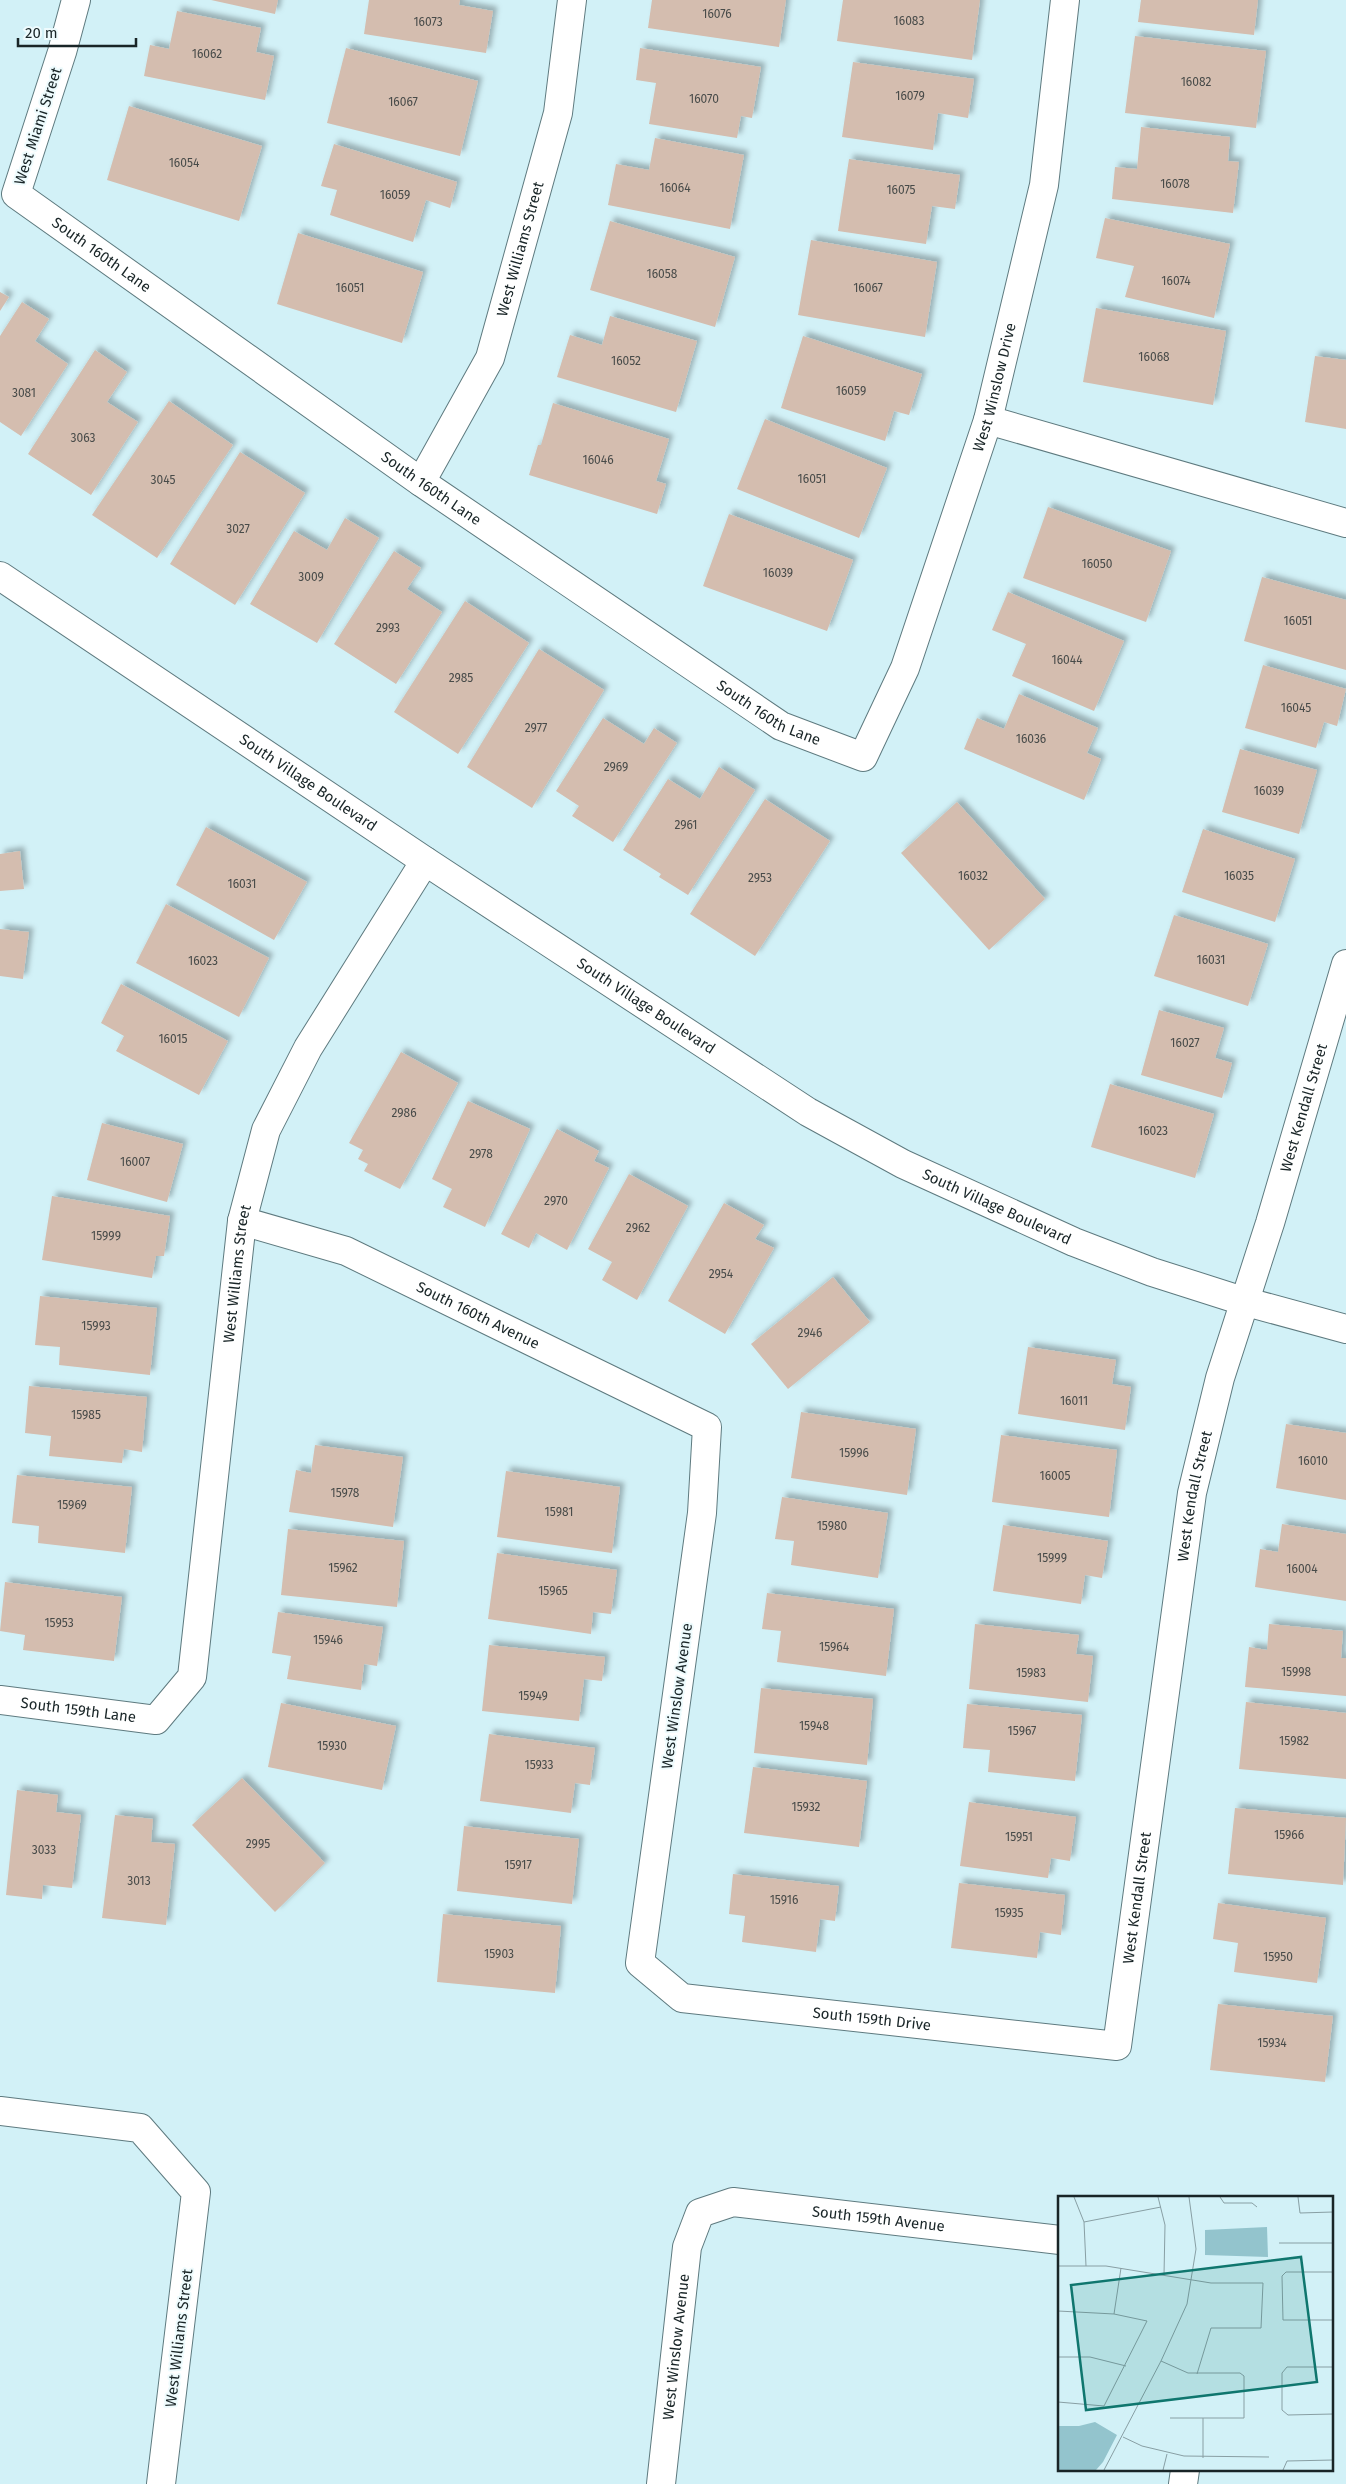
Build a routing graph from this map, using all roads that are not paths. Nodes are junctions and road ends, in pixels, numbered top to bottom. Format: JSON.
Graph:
{"nodes":[{"id":1,"x":76,"y":0,"type":"edge"},
{"id":2,"x":572,"y":0,"type":"edge"},
{"id":3,"x":1065,"y":0,"type":"edge"},
{"id":4,"x":16,"y":194,"type":"joint"},
{"id":5,"x":988,"y":420,"type":"junction"},
{"id":6,"x":421,"y":482,"type":"junction"},
{"id":7,"x":1346,"y":523,"type":"edge"},
{"id":8,"x":0,"y":576,"type":"edge"},
{"id":9,"x":863,"y":757,"type":"joint"},
{"id":10,"x":425,"y":861,"type":"junction"},
{"id":11,"x":1346,"y":964,"type":"edge"},
{"id":12,"x":1341,"y":1002,"type":"edge"},
{"id":13,"x":242,"y":1221,"type":"junction"},
{"id":14,"x":1243,"y":1301,"type":"junction"},
{"id":15,"x":1346,"y":1329,"type":"edge"},
{"id":16,"x":707,"y":1428,"type":"joint"},
{"id":17,"x":0,"y":1700,"type":"edge"},
{"id":18,"x":156,"y":1720,"type":"joint"},
{"id":19,"x":640,"y":1964,"type":"joint"},
{"id":20,"x":1117,"y":2046,"type":"joint"},
{"id":21,"x":0,"y":2111,"type":"edge"},
{"id":22,"x":700,"y":2213,"type":"joint"},
{"id":23,"x":1058,"y":2240,"type":"edge"},
{"id":24,"x":161,"y":2484,"type":"edge"},
{"id":25,"x":661,"y":2484,"type":"edge"}],
"edges":[{"from":1,"to":4,"type":"street","name":"West Miami Street"},
{"from":2,"to":6,"type":"street","name":"West Williams Street"},
{"from":3,"to":5,"type":"street","name":"West Winslow Drive"},
{"from":4,"to":6,"type":"street","name":"South 160th Lane"},
{"from":5,"to":7,"type":"street"},
{"from":5,"to":9,"type":"street","name":"West Winslow Drive"},
{"from":6,"to":9,"type":"street","name":"South 160th Lane"},
{"from":8,"to":10,"type":"street","name":"South Village Boulevard"},
{"from":10,"to":13,"type":"street","name":"West Williams Street"},
{"from":10,"to":14,"type":"street","name":"South Village Boulevard"},
{"from":11,"to":12,"type":"street","name":"West Kendall Street"},
{"from":12,"to":14,"type":"street","name":"West Kendall Street"},
{"from":13,"to":16,"type":"street","name":"South 160th Avenue"},
{"from":13,"to":18,"type":"street","name":"West Williams Street"},
{"from":14,"to":15,"type":"street","name":"South Village Boulevard"},
{"from":14,"to":20,"type":"street","name":"West Kendall Street"},
{"from":16,"to":19,"type":"street","name":"West Winslow Avenue"},
{"from":17,"to":18,"type":"street","name":"South 159th Lane"},
{"from":19,"to":20,"type":"street","name":"South 159th Drive"},
{"from":21,"to":24,"type":"street","name":"West Williams Street"},
{"from":22,"to":23,"type":"street","name":"South 159th Avenue"},
{"from":22,"to":25,"type":"street","name":"West Winslow Avenue"}]}
